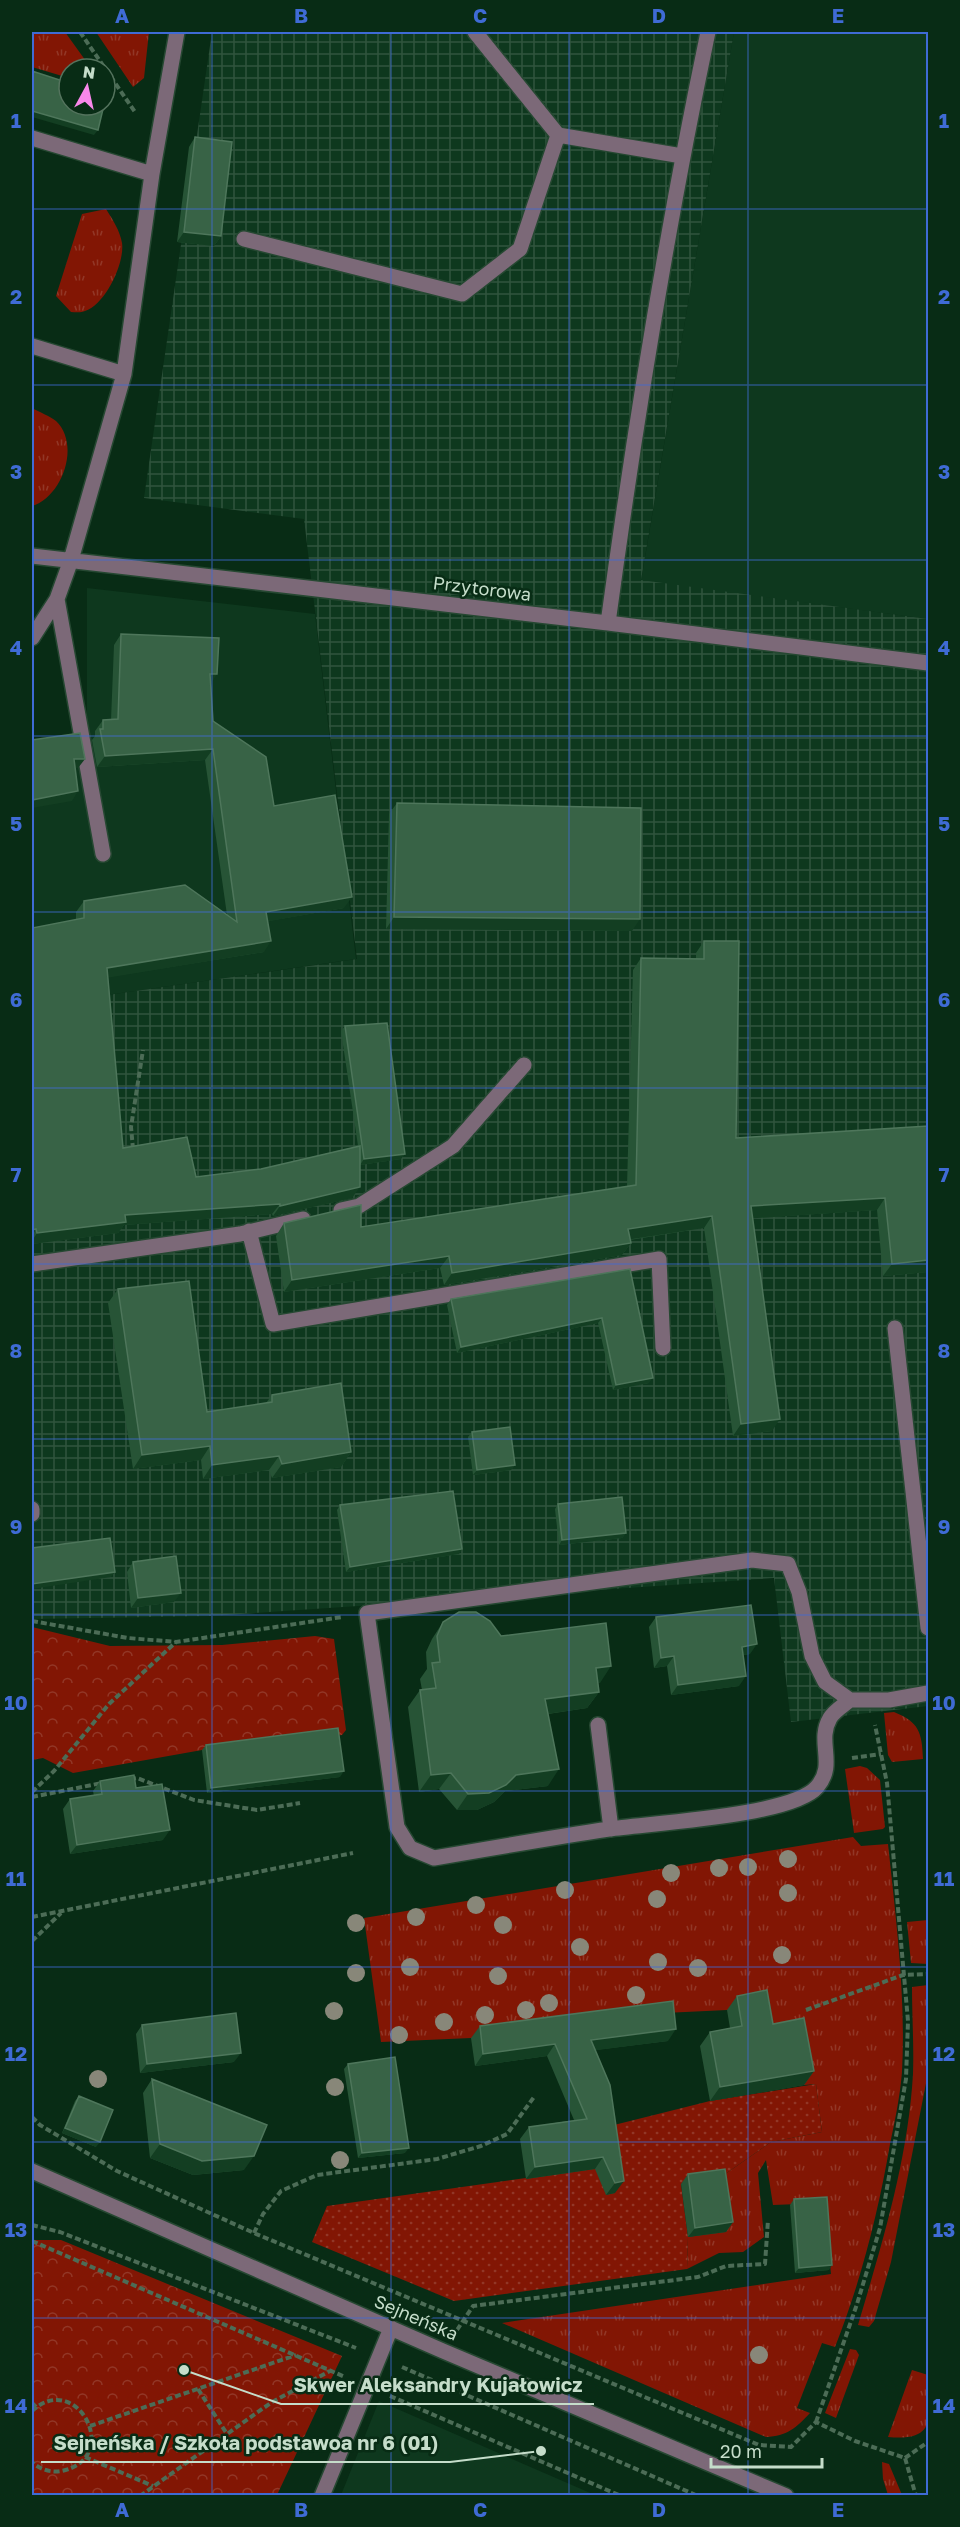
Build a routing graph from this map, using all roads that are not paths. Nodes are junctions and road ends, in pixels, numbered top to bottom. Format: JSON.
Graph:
{"nodes":[{"id":1,"x":177,"y":32,"type":"edge"},
{"id":2,"x":475,"y":32,"type":"edge"},
{"id":3,"x":708,"y":32,"type":"edge"},
{"id":4,"x":558,"y":135,"type":"junction"},
{"id":5,"x":32,"y":138,"type":"edge"},
{"id":6,"x":682,"y":156,"type":"junction"},
{"id":7,"x":152,"y":174,"type":"junction"},
{"id":8,"x":243,"y":239,"type":"dead end"},
{"id":9,"x":32,"y":346,"type":"edge"},
{"id":10,"x":124,"y":374,"type":"junction"},
{"id":11,"x":32,"y":556,"type":"edge"},
{"id":12,"x":71,"y":560,"type":"junction"},
{"id":13,"x":57,"y":599,"type":"junction"},
{"id":14,"x":608,"y":623,"type":"junction"},
{"id":15,"x":32,"y":638,"type":"edge"},
{"id":16,"x":928,"y":663,"type":"edge"},
{"id":17,"x":103,"y":854,"type":"dead end"},
{"id":18,"x":524,"y":1065,"type":"dead end"},
{"id":19,"x":249,"y":1232,"type":"junction"},
{"id":20,"x":32,"y":1264,"type":"edge"},
{"id":21,"x":895,"y":1328,"type":"dead end"},
{"id":22,"x":663,"y":1348,"type":"dead end"},
{"id":23,"x":32,"y":1509,"type":"edge"},
{"id":24,"x":32,"y":1514,"type":"edge"},
{"id":25,"x":924,"y":1546,"type":"edge"},
{"id":26,"x":928,"y":1628,"type":"edge"},
{"id":27,"x":928,"y":1693,"type":"edge"},
{"id":28,"x":850,"y":1700,"type":"junction"},
{"id":29,"x":598,"y":1725,"type":"dead end"},
{"id":30,"x":611,"y":1829,"type":"junction"},
{"id":31,"x":32,"y":2171,"type":"edge"},
{"id":32,"x":391,"y":2328,"type":"junction"},
{"id":33,"x":322,"y":2496,"type":"edge"},
{"id":34,"x":786,"y":2496,"type":"edge"}],
"edges":[{"from":1,"to":7,"type":"street"},
{"from":2,"to":4,"type":"street"},
{"from":3,"to":6,"type":"street"},
{"from":4,"to":6,"type":"street"},
{"from":4,"to":8,"type":"street"},
{"from":5,"to":7,"type":"street"},
{"from":6,"to":14,"type":"street"},
{"from":7,"to":10,"type":"street"},
{"from":9,"to":10,"type":"street"},
{"from":10,"to":12,"type":"street"},
{"from":11,"to":12,"type":"street","name":"Przytorowa"},
{"from":12,"to":13,"type":"street"},
{"from":12,"to":14,"type":"street","name":"Przytorowa"},
{"from":13,"to":15,"type":"street"},
{"from":13,"to":17,"type":"street"},
{"from":14,"to":16,"type":"street","name":"Przytorowa"},
{"from":18,"to":19,"type":"street"},
{"from":19,"to":20,"type":"street"},
{"from":19,"to":22,"type":"street"},
{"from":21,"to":25,"type":"street"},
{"from":23,"to":24,"type":"street"},
{"from":25,"to":26,"type":"street"},
{"from":27,"to":28,"type":"street"},
{"from":28,"to":30,"type":"street"},
{"from":28,"to":30,"type":"street"},
{"from":29,"to":30,"type":"street"},
{"from":31,"to":32,"type":"street","name":"Sejneńska"},
{"from":32,"to":33,"type":"street"},
{"from":32,"to":34,"type":"street","name":"Sejneńska"}]}
